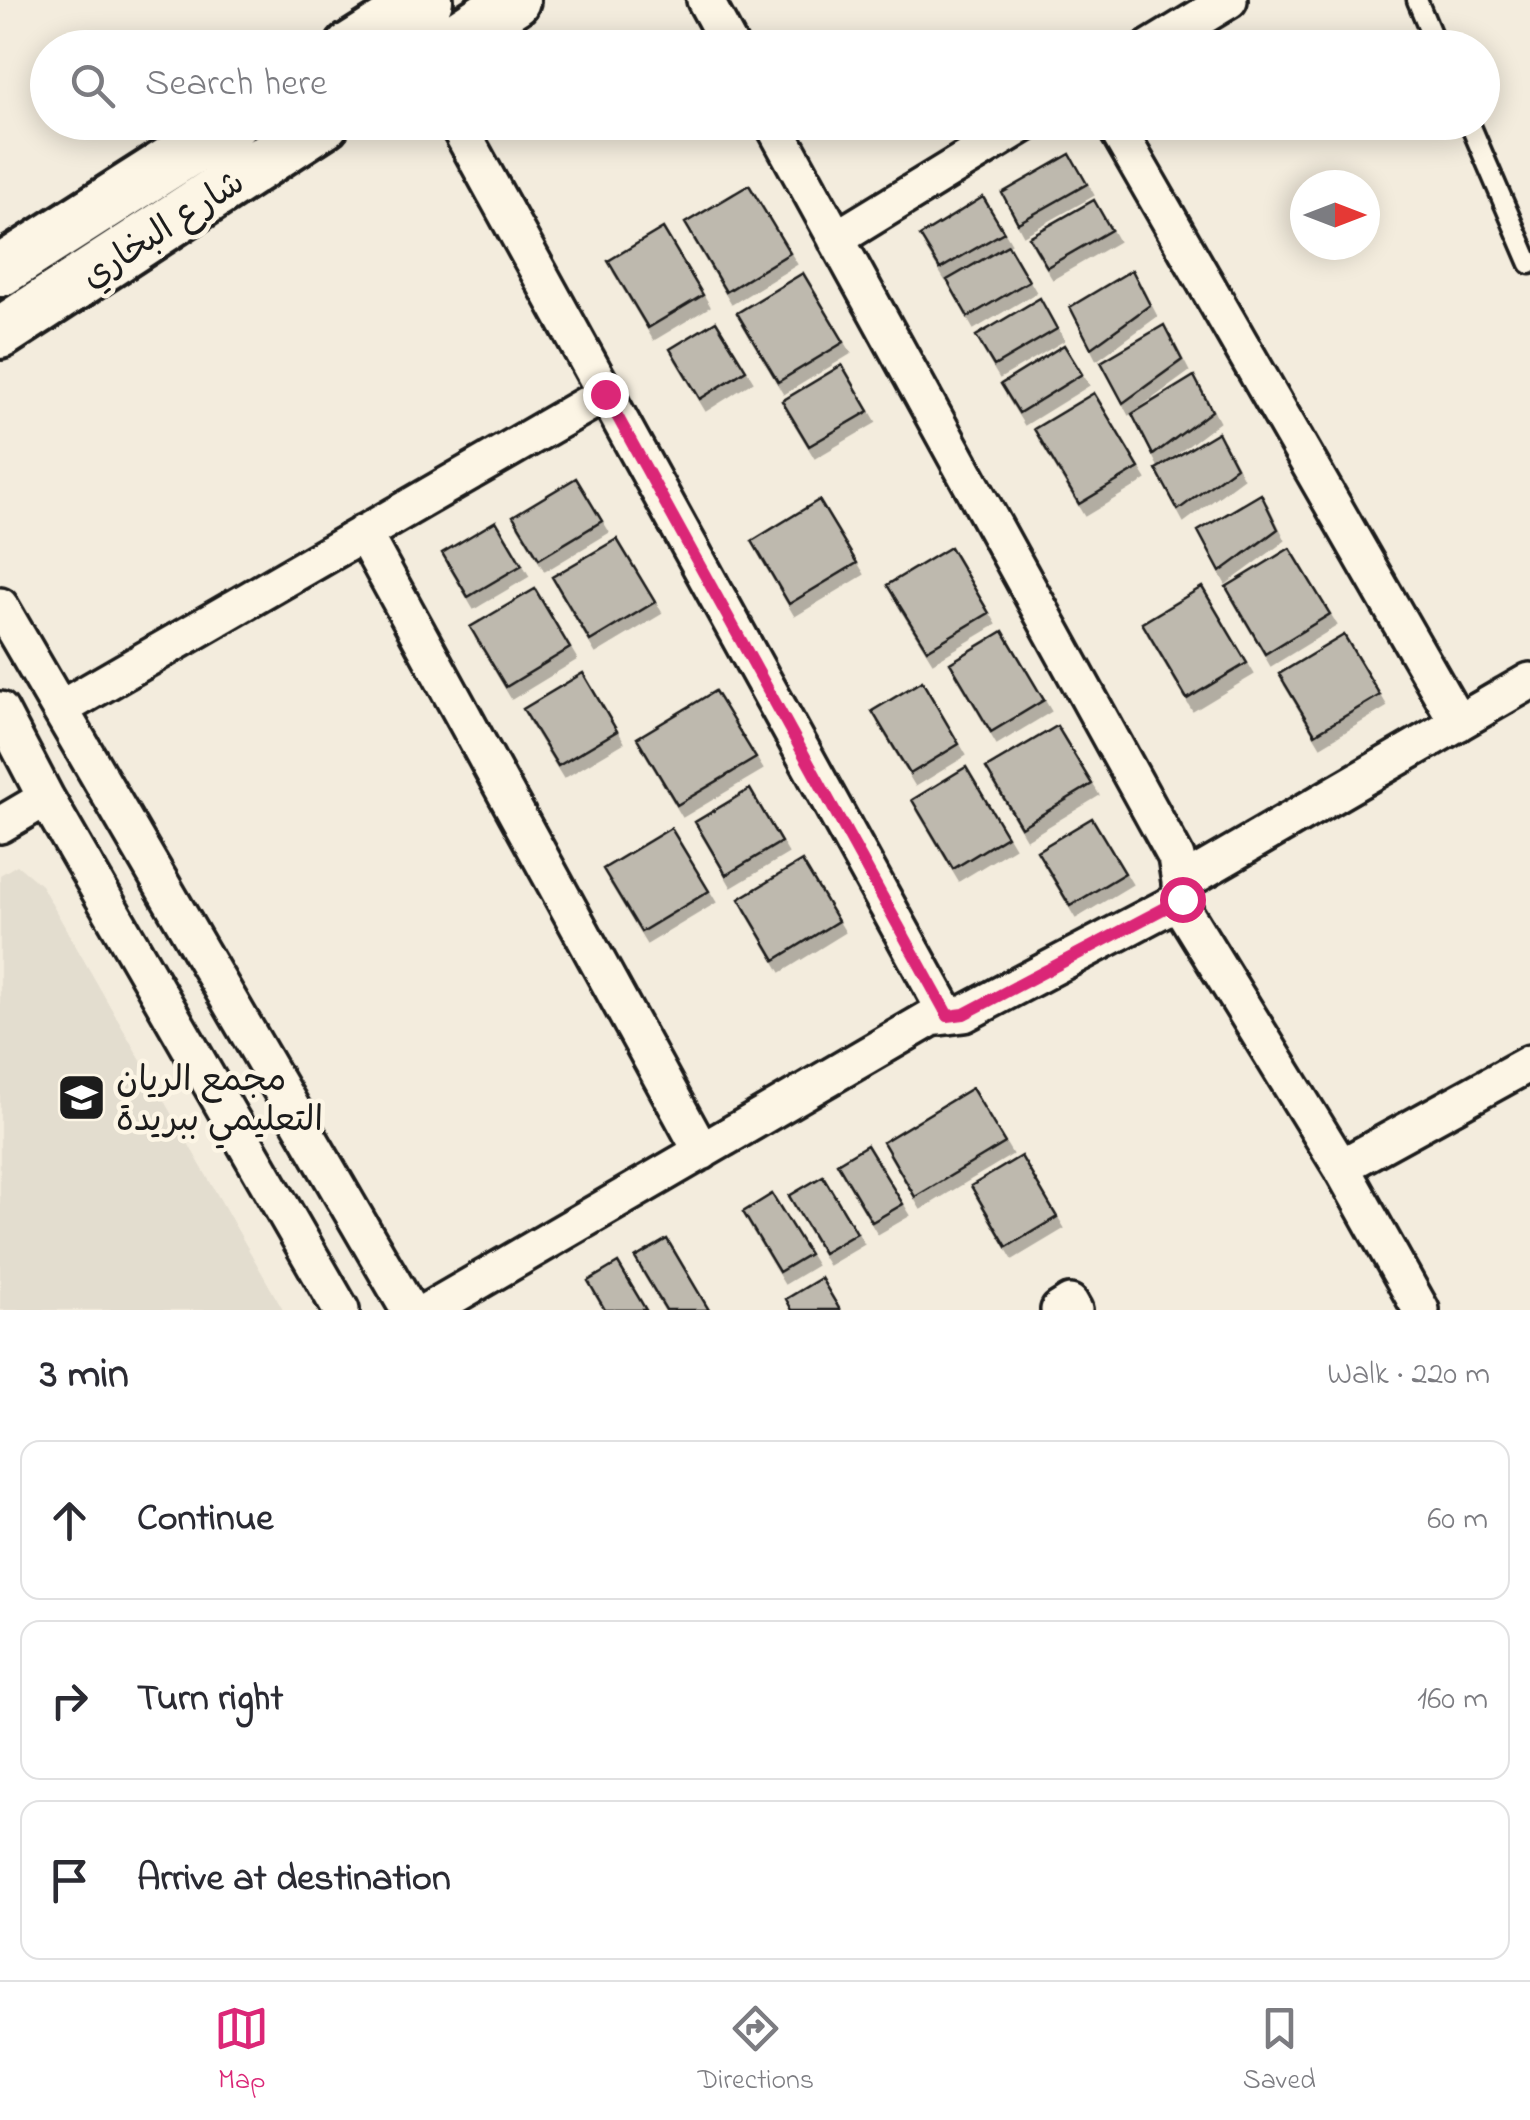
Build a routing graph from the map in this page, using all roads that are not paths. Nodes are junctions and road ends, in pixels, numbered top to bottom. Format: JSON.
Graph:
{"nodes":[{"id":1,"x":427,"y":0,"type":"edge"},
{"id":2,"x":514,"y":0,"type":"edge"},
{"id":3,"x":705,"y":0,"type":"edge"},
{"id":4,"x":1229,"y":0,"type":"edge"},
{"id":5,"x":1416,"y":0,"type":"edge"},
{"id":6,"x":380,"y":30,"type":"edge"},
{"id":7,"x":468,"y":30,"type":"edge"},
{"id":8,"x":721,"y":30,"type":"edge"},
{"id":9,"x":1180,"y":30,"type":"edge"},
{"id":10,"x":1429,"y":30,"type":"edge"},
{"id":11,"x":204,"y":140,"type":"edge"},
{"id":12,"x":296,"y":140,"type":"edge"},
{"id":13,"x":466,"y":140,"type":"edge"},
{"id":14,"x":782,"y":140,"type":"edge"},
{"id":15,"x":998,"y":140,"type":"edge"},
{"id":16,"x":1123,"y":140,"type":"edge"},
{"id":17,"x":1477,"y":140,"type":"edge"},
{"id":18,"x":836,"y":239,"type":"junction"},
{"id":19,"x":1530,"y":264,"type":"edge"},
{"id":20,"x":0,"y":271,"type":"edge"},
{"id":21,"x":0,"y":333,"type":"edge"},
{"id":22,"x":605,"y":394,"type":"junction"},
{"id":23,"x":363,"y":534,"type":"junction"},
{"id":24,"x":0,"y":606,"type":"edge"},
{"id":25,"x":1530,"y":681,"type":"edge"},
{"id":26,"x":60,"y":709,"type":"junction"},
{"id":27,"x":0,"y":710,"type":"edge"},
{"id":28,"x":1458,"y":723,"type":"junction"},
{"id":29,"x":46,"y":798,"type":"junction"},
{"id":30,"x":0,"y":825,"type":"edge"},
{"id":31,"x":1181,"y":892,"type":"junction"},
{"id":32,"x":948,"y":1016,"type":"junction"},
{"id":33,"x":1530,"y":1063,"type":"edge"},
{"id":34,"x":702,"y":1152,"type":"junction"},
{"id":35,"x":1341,"y":1167,"type":"junction"},
{"id":36,"x":341,"y":1310,"type":"edge"},
{"id":37,"x":409,"y":1310,"type":"edge"},
{"id":38,"x":428,"y":1310,"type":"edge"},
{"id":39,"x":1059,"y":1310,"type":"edge"},
{"id":40,"x":1074,"y":1310,"type":"edge"},
{"id":41,"x":1421,"y":1310,"type":"edge"}],
"edges":[{"from":1,"to":6,"type":"main road"},
{"from":2,"to":7,"type":"main road"},
{"from":3,"to":8,"type":"street"},
{"from":4,"to":9,"type":"street"},
{"from":5,"to":10,"type":"lane"},
{"from":11,"to":20,"type":"main road","name":"شارع البخاري"},
{"from":12,"to":21,"type":"main road","name":"شارع البخاري"},
{"from":13,"to":22,"type":"street"},
{"from":14,"to":18,"type":"street"},
{"from":15,"to":18,"type":"street"},
{"from":16,"to":28,"type":"street"},
{"from":17,"to":19,"type":"lane"},
{"from":18,"to":31,"type":"street"},
{"from":22,"to":23,"type":"street"},
{"from":22,"to":32,"type":"street"},
{"from":23,"to":26,"type":"street"},
{"from":23,"to":34,"type":"street"},
{"from":24,"to":26,"type":"street"},
{"from":25,"to":28,"type":"street"},
{"from":26,"to":37,"type":"street"},
{"from":27,"to":29,"type":"street"},
{"from":28,"to":31,"type":"street"},
{"from":29,"to":30,"type":"street"},
{"from":29,"to":36,"type":"street"},
{"from":31,"to":32,"type":"street"},
{"from":31,"to":35,"type":"street"},
{"from":32,"to":34,"type":"street"},
{"from":33,"to":35,"type":"street"},
{"from":34,"to":38,"type":"street"},
{"from":35,"to":41,"type":"street"},
{"from":39,"to":40,"type":"street"}]}
